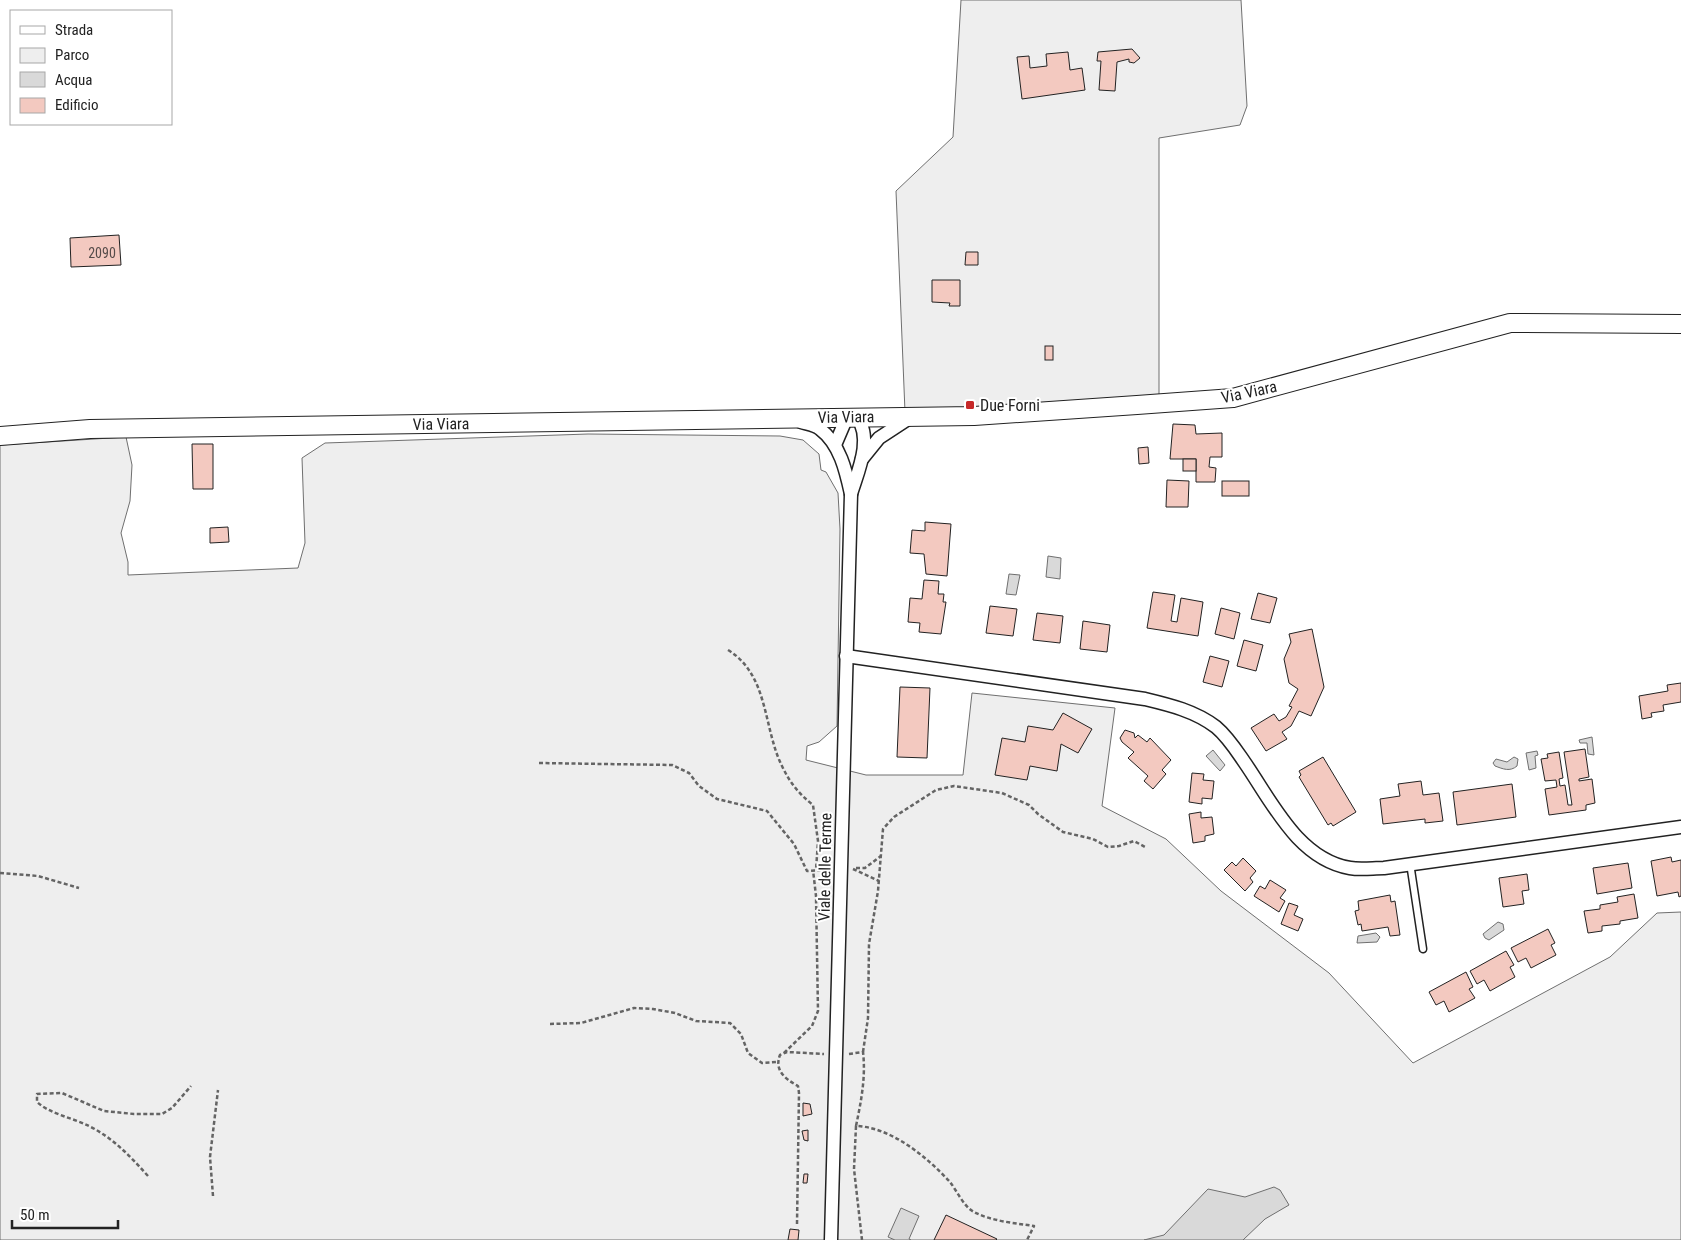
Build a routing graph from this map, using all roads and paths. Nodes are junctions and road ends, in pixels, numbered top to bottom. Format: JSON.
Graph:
{"nodes":[{"id":1,"x":1681,"y":324,"type":"edge"},
{"id":2,"x":913,"y":416,"type":"junction"},
{"id":3,"x":852,"y":417,"type":"junction"},
{"id":4,"x":791,"y":418,"type":"junction"},
{"id":5,"x":0,"y":436,"type":"edge"},
{"id":6,"x":835,"y":445,"type":"junction"},
{"id":7,"x":862,"y":459,"type":"junction"},
{"id":8,"x":851,"y":494,"type":"junction"},
{"id":9,"x":728,"y":650,"type":"dead end"},
{"id":10,"x":846,"y":656,"type":"junction"},
{"id":11,"x":539,"y":763,"type":"dead end"},
{"id":12,"x":1681,"y":827,"type":"edge"},
{"id":13,"x":1147,"y":848,"type":"dead end"},
{"id":14,"x":881,"y":856,"type":"junction"},
{"id":15,"x":1410,"y":864,"type":"junction"},
{"id":16,"x":854,"y":868,"type":"junction"},
{"id":17,"x":845,"y":869,"type":"dead end"},
{"id":18,"x":815,"y":870,"type":"junction"},
{"id":19,"x":835,"y":870,"type":"dead end"},
{"id":20,"x":0,"y":872,"type":"edge"},
{"id":21,"x":879,"y":881,"type":"junction"},
{"id":22,"x":79,"y":888,"type":"dead end"},
{"id":23,"x":1423,"y":949,"type":"dead end"},
{"id":24,"x":550,"y":1024,"type":"dead end"},
{"id":25,"x":863,"y":1052,"type":"junction"},
{"id":26,"x":784,"y":1053,"type":"junction"},
{"id":27,"x":830,"y":1054,"type":"dead end"},
{"id":28,"x":847,"y":1054,"type":"dead end"},
{"id":29,"x":777,"y":1062,"type":"junction"},
{"id":30,"x":192,"y":1086,"type":"dead end"},
{"id":31,"x":218,"y":1090,"type":"dead end"},
{"id":32,"x":856,"y":1126,"type":"junction"},
{"id":33,"x":148,"y":1176,"type":"dead end"},
{"id":34,"x":213,"y":1196,"type":"dead end"},
{"id":35,"x":797,"y":1224,"type":"dead end"},
{"id":36,"x":831,"y":1240,"type":"edge"},
{"id":37,"x":862,"y":1240,"type":"edge"},
{"id":38,"x":1028,"y":1240,"type":"edge"}],
"edges":[{"from":1,"to":2,"type":"main road","name":"Via Viara"},
{"from":2,"to":3,"type":"main road","name":"Via Viara"},
{"from":2,"to":7,"type":"street","name":"Viale delle Terme"},
{"from":3,"to":4,"type":"main road","name":"Via Viara"},
{"from":3,"to":6,"type":"street"},
{"from":3,"to":7,"type":"street","name":"Viale delle Terme"},
{"from":4,"to":5,"type":"main road","name":"Via Viara"},
{"from":4,"to":6,"type":"street","name":"Viale delle Terme"},
{"from":6,"to":8,"type":"street","name":"Viale delle Terme"},
{"from":7,"to":8,"type":"street","name":"Viale delle Terme"},
{"from":8,"to":10,"type":"street","name":"Viale delle Terme"},
{"from":9,"to":18,"type":"path"},
{"from":10,"to":15,"type":"street"},
{"from":10,"to":36,"type":"street","name":"Viale delle Terme"},
{"from":11,"to":18,"type":"path"},
{"from":12,"to":15,"type":"street"},
{"from":13,"to":14,"type":"path"},
{"from":14,"to":16,"type":"path"},
{"from":14,"to":21,"type":"path"},
{"from":15,"to":23,"type":"lane"},
{"from":16,"to":17,"type":"path"},
{"from":16,"to":21,"type":"path"},
{"from":18,"to":19,"type":"path"},
{"from":18,"to":26,"type":"path"},
{"from":20,"to":22,"type":"path"},
{"from":21,"to":25,"type":"path"},
{"from":24,"to":29,"type":"path"},
{"from":25,"to":28,"type":"path"},
{"from":25,"to":32,"type":"path"},
{"from":26,"to":27,"type":"path"},
{"from":26,"to":29,"type":"path"},
{"from":29,"to":35,"type":"path"},
{"from":30,"to":33,"type":"path"},
{"from":31,"to":34,"type":"path"},
{"from":32,"to":37,"type":"path"},
{"from":32,"to":38,"type":"path"}]}
